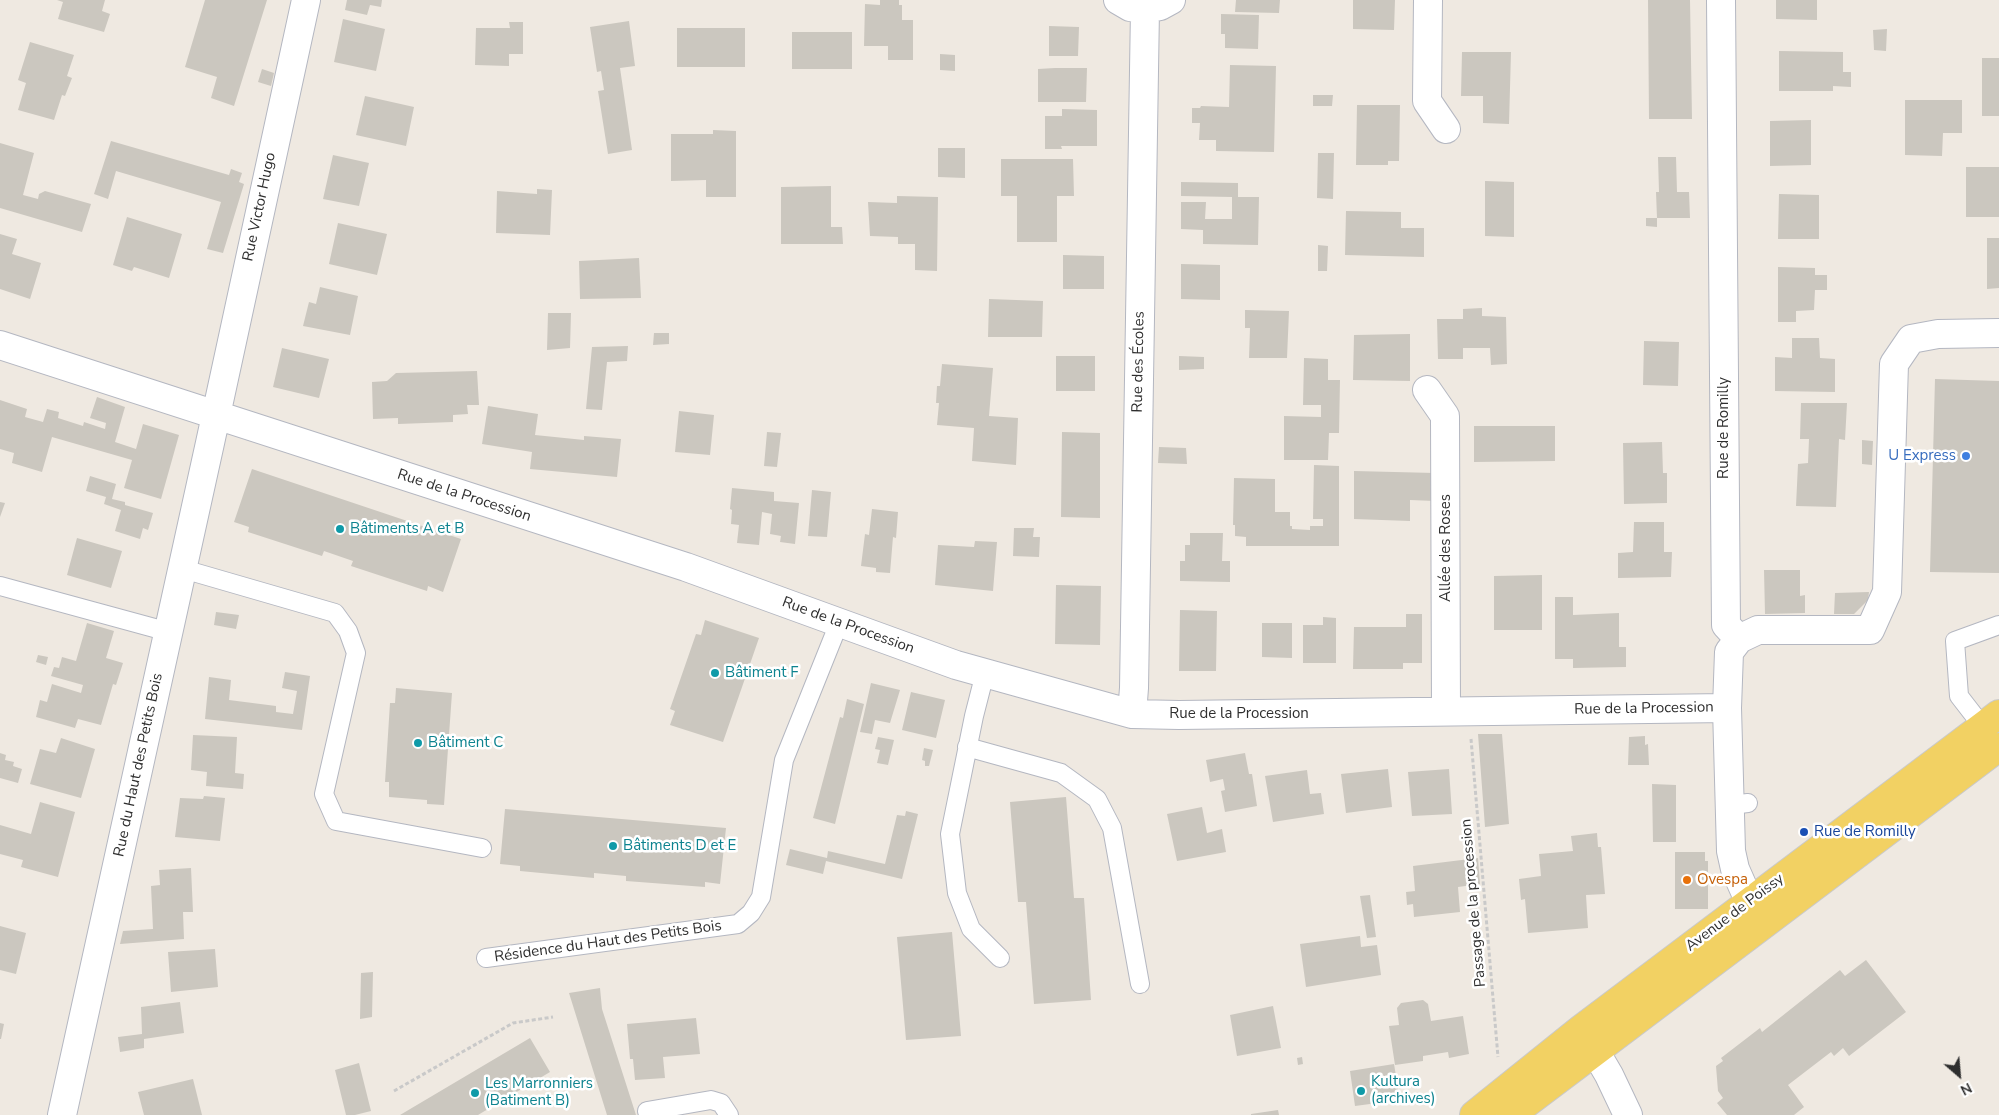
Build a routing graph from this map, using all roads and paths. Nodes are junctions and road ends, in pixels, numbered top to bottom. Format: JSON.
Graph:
{"nodes":[{"id":1,"x":306,"y":0,"type":"edge"},
{"id":2,"x":1118,"y":0,"type":"edge"},
{"id":3,"x":1171,"y":0,"type":"edge"},
{"id":4,"x":1428,"y":0,"type":"edge"},
{"id":5,"x":1721,"y":0,"type":"edge"},
{"id":6,"x":1146,"y":9,"type":"junction"},
{"id":7,"x":1446,"y":129,"type":"dead end"},
{"id":8,"x":1999,"y":333,"type":"edge"},
{"id":9,"x":0,"y":345,"type":"edge"},
{"id":10,"x":1427,"y":390,"type":"dead end"},
{"id":11,"x":216,"y":414,"type":"junction"},
{"id":12,"x":183,"y":569,"type":"junction"},
{"id":13,"x":0,"y":586,"type":"edge"},
{"id":14,"x":839,"y":622,"type":"junction"},
{"id":15,"x":1999,"y":625,"type":"edge"},
{"id":16,"x":169,"y":632,"type":"junction"},
{"id":17,"x":1739,"y":639,"type":"junction"},
{"id":18,"x":984,"y":673,"type":"junction"},
{"id":19,"x":1727,"y":708,"type":"junction"},
{"id":20,"x":1458,"y":711,"type":"junction"},
{"id":21,"x":1132,"y":714,"type":"junction"},
{"id":22,"x":1994,"y":729,"type":"edge"},
{"id":23,"x":967,"y":747,"type":"junction"},
{"id":24,"x":482,"y":848,"type":"dead end"},
{"id":25,"x":1758,"y":912,"type":"junction"},
{"id":26,"x":486,"y":958,"type":"dead end"},
{"id":27,"x":1000,"y":958,"type":"dead end"},
{"id":28,"x":1140,"y":984,"type":"dead end"},
{"id":29,"x":553,"y":1017,"type":"dead end"},
{"id":30,"x":1588,"y":1040,"type":"junction"},
{"id":31,"x":394,"y":1090,"type":"dead end"},
{"id":32,"x":1506,"y":1104,"type":"edge"},
{"id":33,"x":648,"y":1111,"type":"dead end"},
{"id":34,"x":62,"y":1115,"type":"edge"},
{"id":35,"x":729,"y":1115,"type":"edge"},
{"id":36,"x":1474,"y":1115,"type":"edge"},
{"id":37,"x":1628,"y":1115,"type":"edge"}],
"edges":[{"from":1,"to":11,"type":"street","name":"Rue Victor Hugo"},
{"from":2,"to":6,"type":"street"},
{"from":3,"to":6,"type":"street"},
{"from":4,"to":7,"type":"street"},
{"from":5,"to":17,"type":"street","name":"Rue de Romilly"},
{"from":6,"to":21,"type":"street","name":"Rue des Écoles"},
{"from":8,"to":17,"type":"street"},
{"from":9,"to":11,"type":"street","name":"Rue de la Procession"},
{"from":10,"to":20,"type":"street","name":"Allée des Roses"},
{"from":11,"to":12,"type":"street","name":"Rue du Haut des Petits Bois"},
{"from":11,"to":14,"type":"street","name":"Rue de la Procession"},
{"from":12,"to":16,"type":"street","name":"Rue du Haut des Petits Bois"},
{"from":12,"to":24,"type":"lane"},
{"from":13,"to":16,"type":"lane"},
{"from":14,"to":18,"type":"street","name":"Rue de la Procession"},
{"from":14,"to":26,"type":"lane","name":"Résidence du Haut des Petits Bois"},
{"from":15,"to":22,"type":"lane"},
{"from":16,"to":34,"type":"street","name":"Rue du Haut des Petits Bois"},
{"from":17,"to":19,"type":"street"},
{"from":18,"to":21,"type":"street","name":"Rue de la Procession"},
{"from":18,"to":23,"type":"lane"},
{"from":19,"to":20,"type":"street","name":"Rue de la Procession"},
{"from":19,"to":25,"type":"street"},
{"from":20,"to":21,"type":"street","name":"Rue de la Procession"},
{"from":20,"to":32,"type":"path","name":"Passage de la procession"},
{"from":22,"to":25,"type":"main road","name":"Avenue de Poissy"},
{"from":23,"to":27,"type":"lane"},
{"from":23,"to":28,"type":"lane"},
{"from":25,"to":30,"type":"main road","name":"Avenue de Poissy"},
{"from":29,"to":31,"type":"path"},
{"from":30,"to":32,"type":"main road","name":"Avenue de Poissy"},
{"from":30,"to":37,"type":"street"},
{"from":32,"to":36,"type":"main road","name":"Avenue de Poissy"},
{"from":33,"to":35,"type":"lane"}]}
